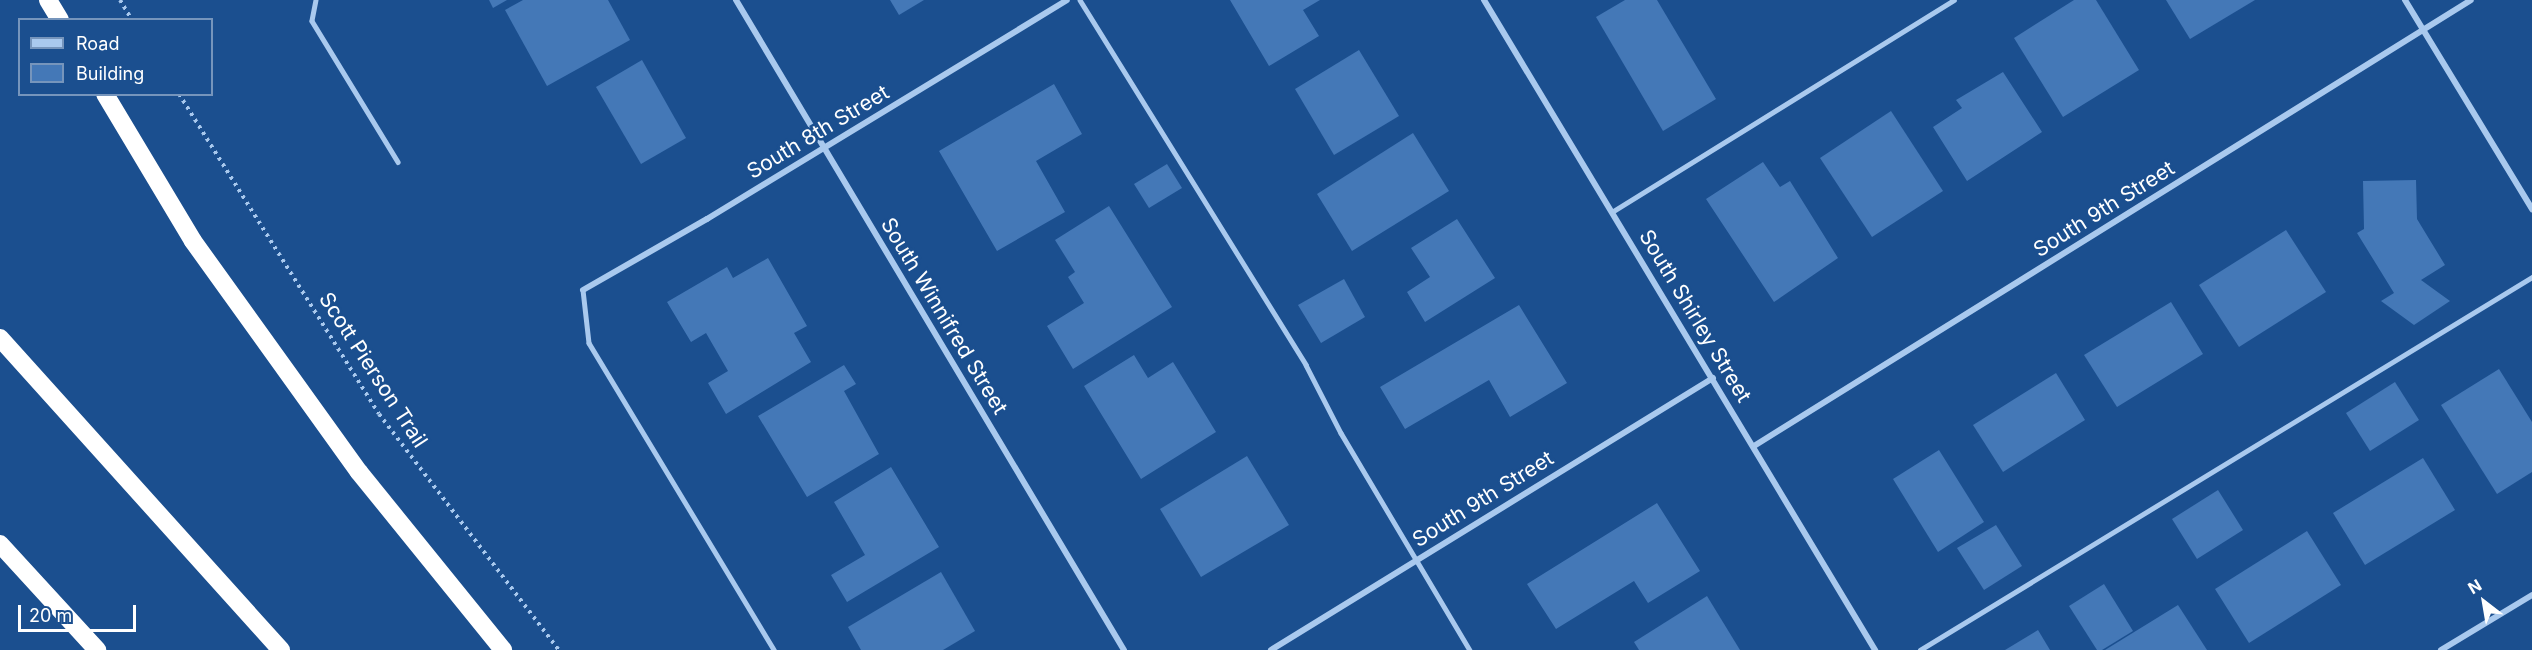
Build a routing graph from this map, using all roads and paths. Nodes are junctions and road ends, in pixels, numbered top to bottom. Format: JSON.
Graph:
{"nodes":[{"id":1,"x":48,"y":0,"type":"edge"},
{"id":2,"x":120,"y":0,"type":"edge"},
{"id":3,"x":316,"y":0,"type":"edge"},
{"id":4,"x":736,"y":0,"type":"edge"},
{"id":5,"x":1067,"y":0,"type":"edge"},
{"id":6,"x":1080,"y":0,"type":"edge"},
{"id":7,"x":1484,"y":0,"type":"edge"},
{"id":8,"x":1954,"y":0,"type":"edge"},
{"id":9,"x":2405,"y":0,"type":"edge"},
{"id":10,"x":2471,"y":0,"type":"edge"},
{"id":11,"x":59,"y":18,"type":"edge"},
{"id":12,"x":131,"y":18,"type":"edge"},
{"id":13,"x":2423,"y":30,"type":"junction"},
{"id":14,"x":106,"y":96,"type":"edge"},
{"id":15,"x":180,"y":96,"type":"edge"},
{"id":16,"x":825,"y":147,"type":"junction"},
{"id":17,"x":398,"y":162,"type":"dead end"},
{"id":18,"x":2532,"y":209,"type":"edge"},
{"id":19,"x":1612,"y":212,"type":"junction"},
{"id":20,"x":2532,"y":276,"type":"edge"},
{"id":21,"x":584,"y":290,"type":"joint"},
{"id":22,"x":0,"y":338,"type":"edge"},
{"id":23,"x":1713,"y":378,"type":"junction"},
{"id":24,"x":1754,"y":446,"type":"junction"},
{"id":25,"x":0,"y":543,"type":"edge"},
{"id":26,"x":1415,"y":561,"type":"junction"},
{"id":27,"x":2532,"y":595,"type":"edge"},
{"id":28,"x":97,"y":650,"type":"edge"},
{"id":29,"x":281,"y":650,"type":"edge"},
{"id":30,"x":503,"y":650,"type":"edge"},
{"id":31,"x":559,"y":650,"type":"edge"},
{"id":32,"x":774,"y":650,"type":"edge"},
{"id":33,"x":1124,"y":650,"type":"edge"},
{"id":34,"x":1271,"y":650,"type":"edge"},
{"id":35,"x":1470,"y":650,"type":"edge"},
{"id":36,"x":1875,"y":650,"type":"edge"},
{"id":37,"x":1920,"y":650,"type":"edge"},
{"id":38,"x":2440,"y":650,"type":"edge"}],
"edges":[{"from":1,"to":11,"type":"highway"},
{"from":2,"to":12,"type":"path"},
{"from":3,"to":17,"type":"lane"},
{"from":4,"to":16,"type":"street","name":"South Winnifred Street"},
{"from":5,"to":16,"type":"street","name":"South 8th Street"},
{"from":6,"to":26,"type":"lane"},
{"from":7,"to":19,"type":"street","name":"South Shirley Street"},
{"from":8,"to":19,"type":"lane"},
{"from":9,"to":13,"type":"street"},
{"from":10,"to":13,"type":"street","name":"South 9th Street"},
{"from":13,"to":18,"type":"street"},
{"from":13,"to":24,"type":"street","name":"South 9th Street"},
{"from":14,"to":30,"type":"highway"},
{"from":15,"to":31,"type":"path","name":"Scott Pierson Trail"},
{"from":16,"to":21,"type":"street","name":"South 8th Street"},
{"from":16,"to":33,"type":"street","name":"South Winnifred Street"},
{"from":19,"to":23,"type":"street","name":"South Shirley Street"},
{"from":20,"to":37,"type":"lane"},
{"from":21,"to":32,"type":"lane"},
{"from":22,"to":29,"type":"highway"},
{"from":23,"to":24,"type":"street","name":"South Shirley Street"},
{"from":23,"to":26,"type":"street","name":"South 9th Street"},
{"from":24,"to":36,"type":"street","name":"South Shirley Street"},
{"from":25,"to":28,"type":"highway"},
{"from":26,"to":34,"type":"street","name":"South 9th Street"},
{"from":26,"to":35,"type":"lane"},
{"from":27,"to":38,"type":"street"}]}
